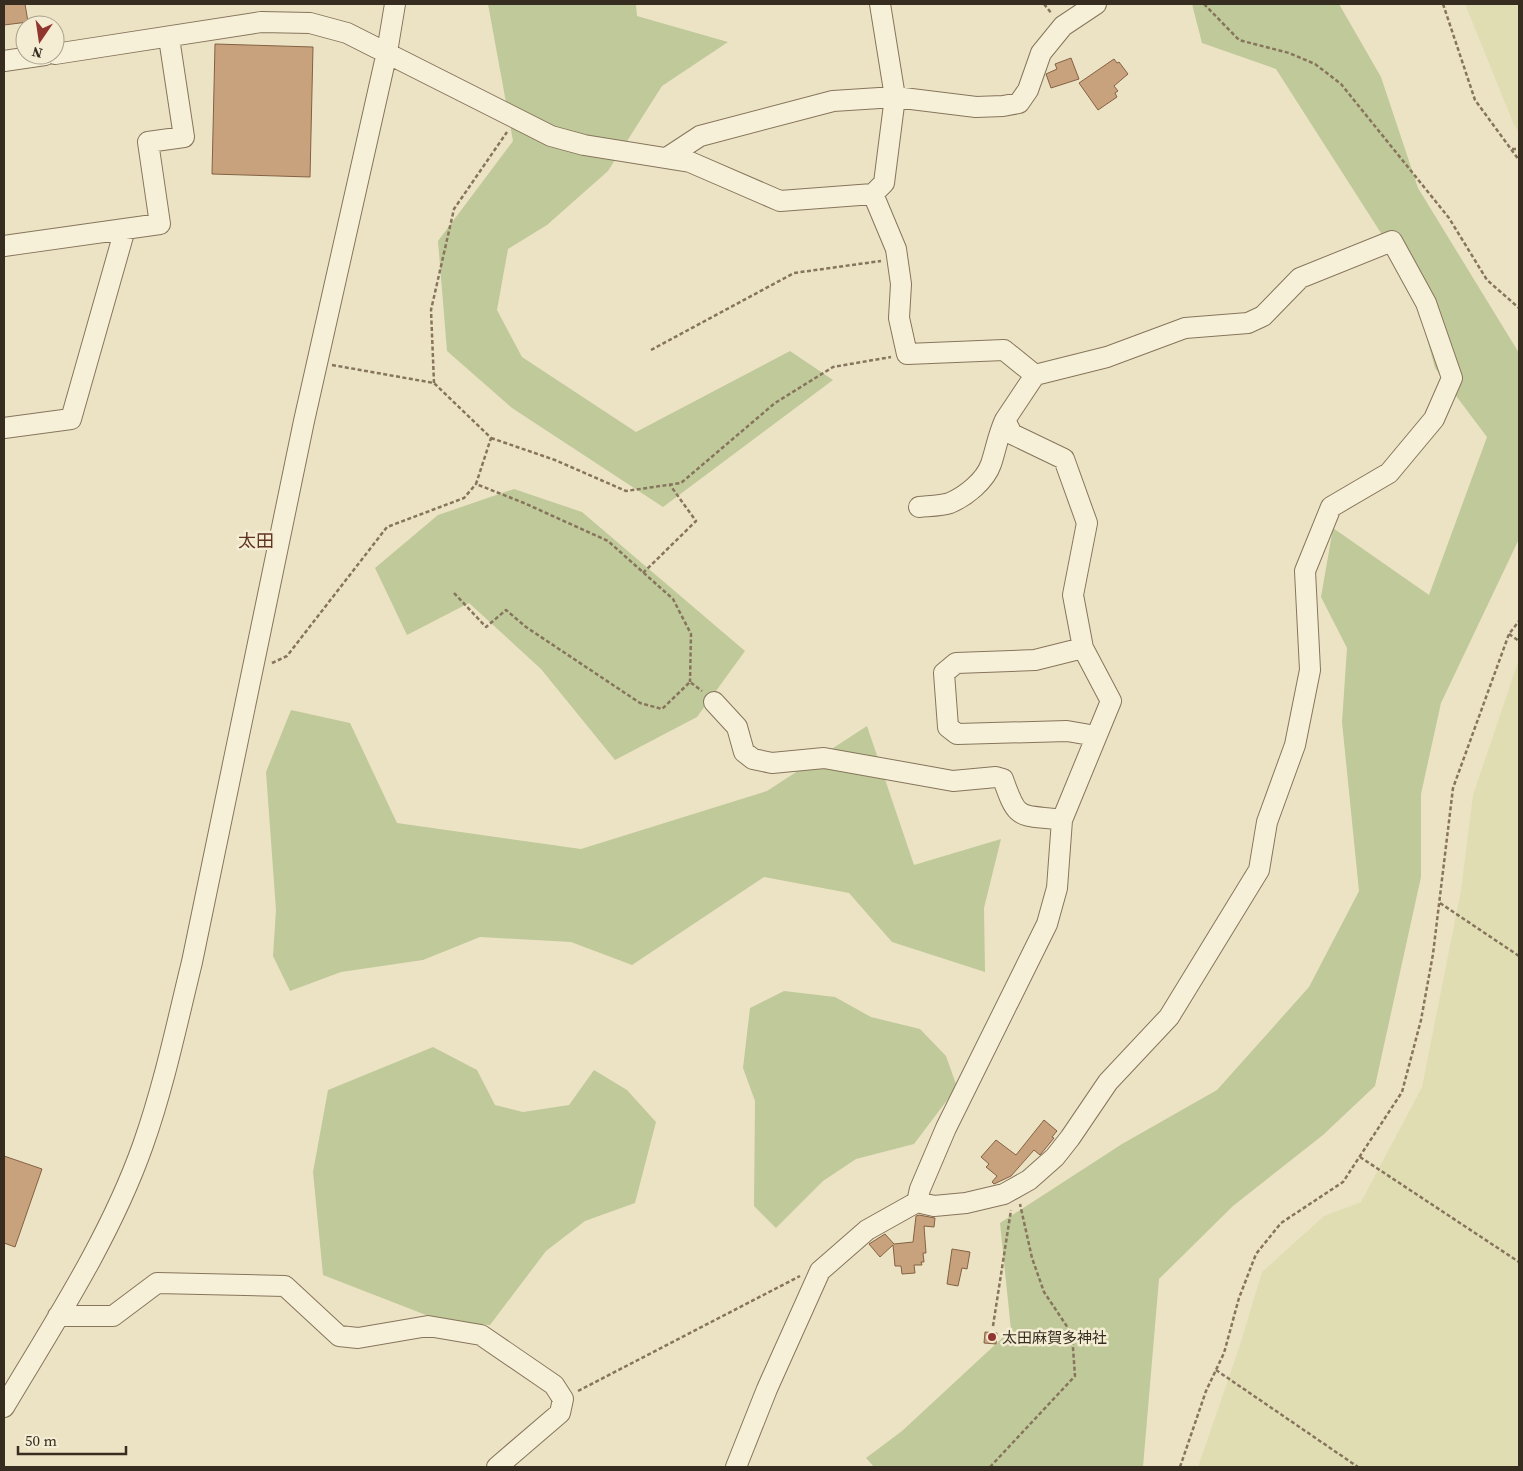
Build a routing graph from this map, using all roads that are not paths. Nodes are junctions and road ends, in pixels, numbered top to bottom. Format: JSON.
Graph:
{"nodes":[{"id":1,"x":395,"y":4,"type":"edge"},
{"id":2,"x":880,"y":4,"type":"edge"},
{"id":3,"x":1096,"y":4,"type":"edge"},
{"id":4,"x":170,"y":38,"type":"junction"},
{"id":5,"x":387,"y":52,"type":"junction"},
{"id":6,"x":65,"y":53,"type":"edge"},
{"id":7,"x":895,"y":97,"type":"junction"},
{"id":8,"x":668,"y":157,"type":"junction"},
{"id":9,"x":873,"y":194,"type":"junction"},
{"id":10,"x":125,"y":229,"type":"junction"},
{"id":11,"x":4,"y":246,"type":"edge"},
{"id":12,"x":1035,"y":374,"type":"junction"},
{"id":13,"x":1004,"y":420,"type":"junction"},
{"id":14,"x":4,"y":428,"type":"edge"},
{"id":15,"x":919,"y":507,"type":"dead end"},
{"id":16,"x":1084,"y":648,"type":"junction"},
{"id":17,"x":714,"y":702,"type":"road end"},
{"id":18,"x":1096,"y":736,"type":"junction"},
{"id":19,"x":1062,"y":820,"type":"junction"},
{"id":20,"x":917,"y":1202,"type":"junction"},
{"id":21,"x":58,"y":1316,"type":"junction"},
{"id":22,"x":4,"y":1407,"type":"edge"},
{"id":23,"x":497,"y":1467,"type":"edge"},
{"id":24,"x":736,"y":1467,"type":"edge"}],
"edges":[{"from":1,"to":5,"type":"street"},
{"from":2,"to":7,"type":"street"},
{"from":3,"to":7,"type":"street"},
{"from":4,"to":5,"type":"street"},
{"from":4,"to":6,"type":"street"},
{"from":4,"to":10,"type":"street"},
{"from":5,"to":8,"type":"street"},
{"from":5,"to":21,"type":"street"},
{"from":7,"to":8,"type":"street"},
{"from":7,"to":9,"type":"street"},
{"from":8,"to":9,"type":"street"},
{"from":9,"to":12,"type":"street"},
{"from":10,"to":11,"type":"street"},
{"from":10,"to":14,"type":"street"},
{"from":12,"to":13,"type":"street"},
{"from":12,"to":20,"type":"street"},
{"from":13,"to":15,"type":"street"},
{"from":13,"to":16,"type":"street"},
{"from":16,"to":18,"type":"street"},
{"from":16,"to":18,"type":"street"},
{"from":17,"to":19,"type":"street"},
{"from":18,"to":19,"type":"street"},
{"from":19,"to":20,"type":"street"},
{"from":20,"to":24,"type":"street"},
{"from":21,"to":22,"type":"street"},
{"from":21,"to":23,"type":"street"}]}
